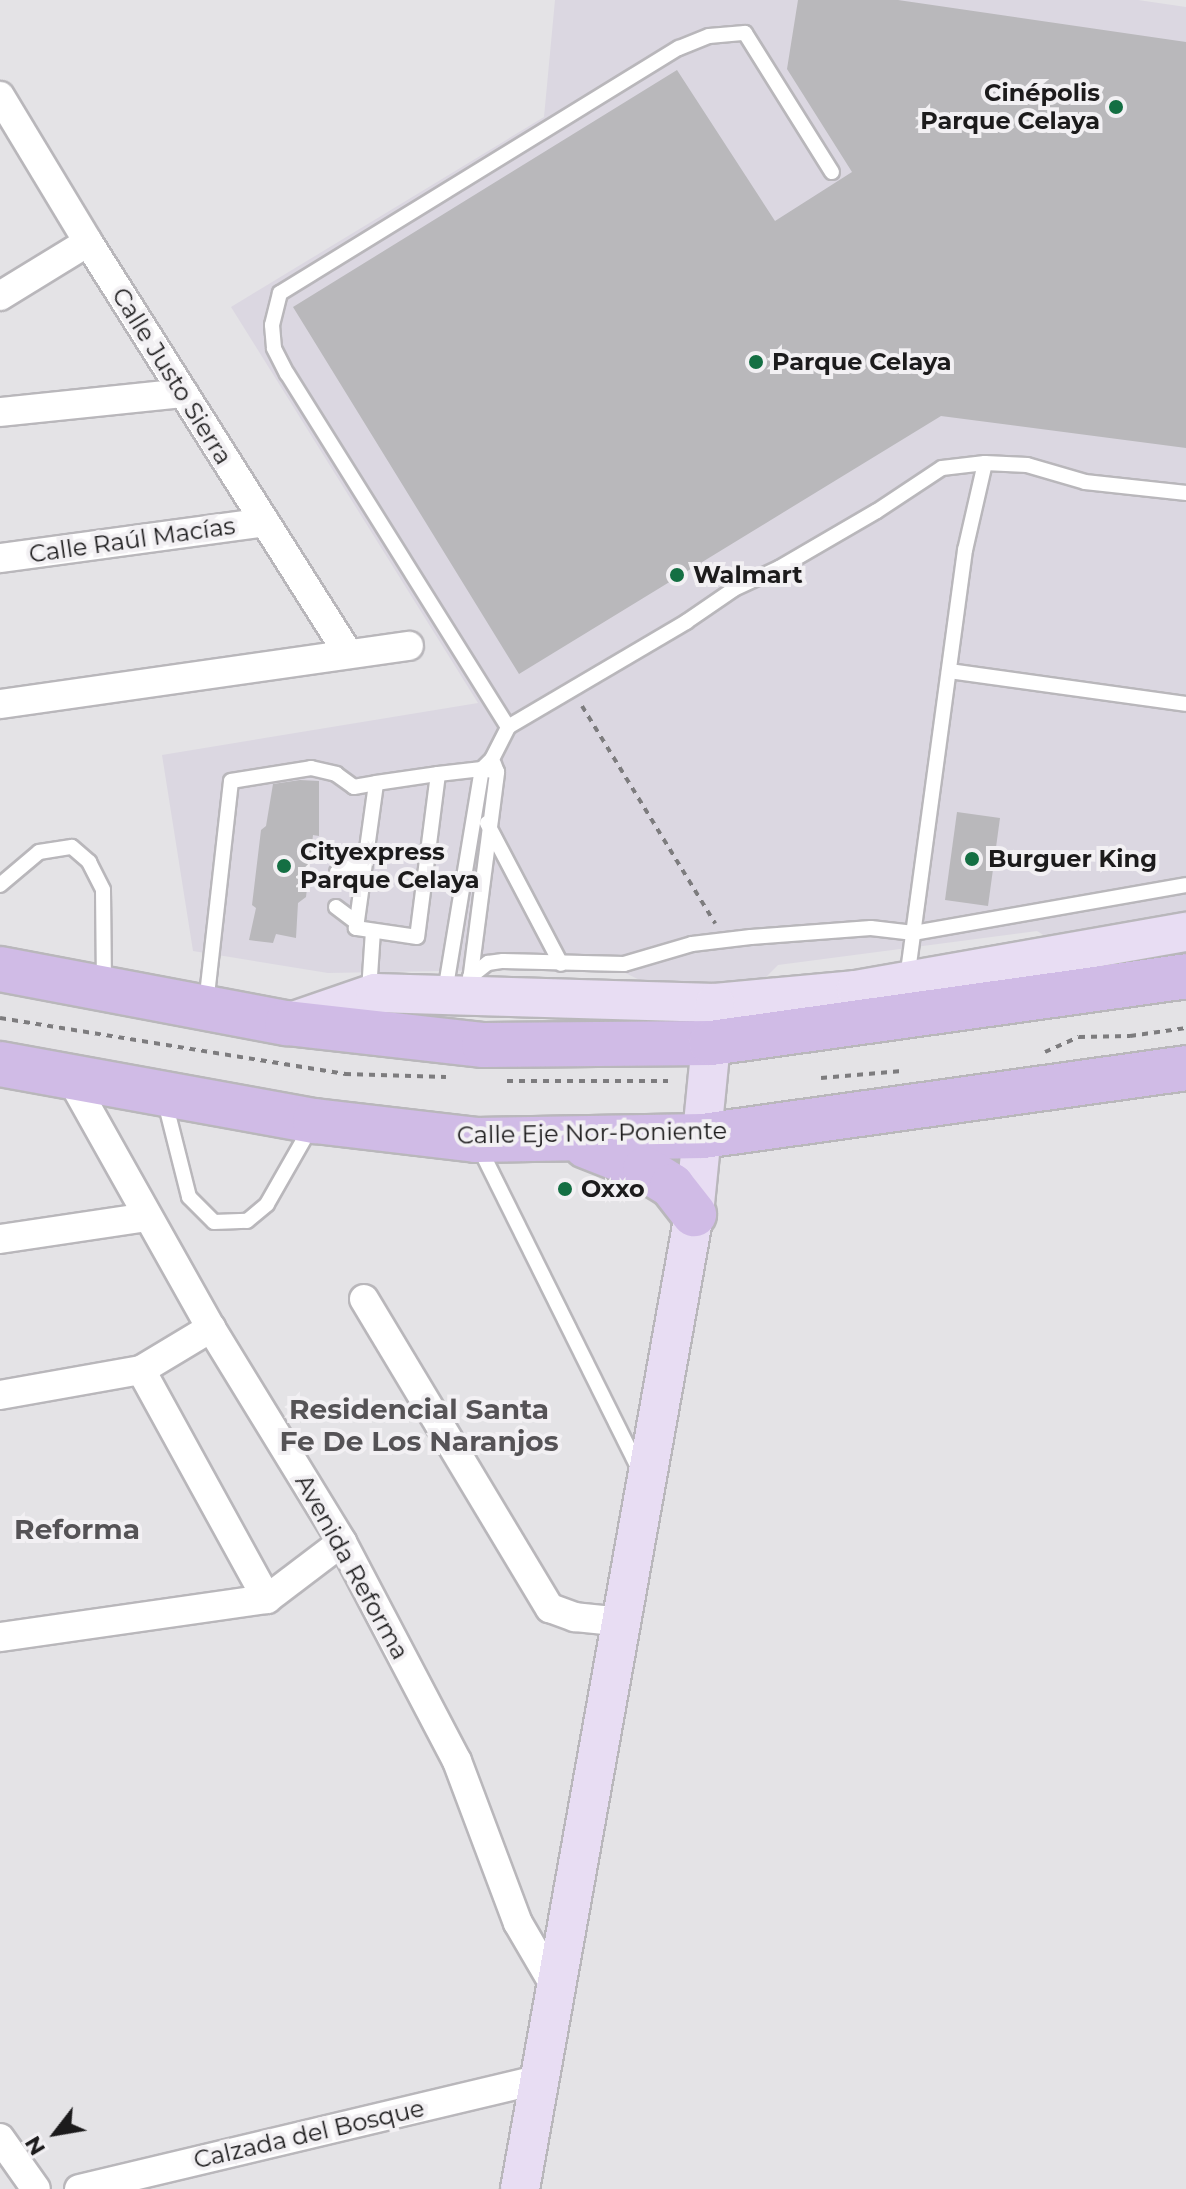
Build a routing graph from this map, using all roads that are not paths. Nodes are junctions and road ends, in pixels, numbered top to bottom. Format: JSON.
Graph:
{"nodes":[{"id":1,"x":1,"y":101,"type":"edge"},
{"id":2,"x":832,"y":172,"type":"dead end"},
{"id":3,"x":88,"y":242,"type":"junction"},
{"id":4,"x":0,"y":296,"type":"edge"},
{"id":5,"x":183,"y":393,"type":"junction"},
{"id":6,"x":0,"y":412,"type":"edge"},
{"id":7,"x":985,"y":463,"type":"junction"},
{"id":8,"x":1186,"y":493,"type":"edge"},
{"id":9,"x":265,"y":522,"type":"junction"},
{"id":10,"x":0,"y":558,"type":"edge"},
{"id":11,"x":409,"y":646,"type":"dead end"},
{"id":12,"x":348,"y":654,"type":"junction"},
{"id":13,"x":949,"y":671,"type":"junction"},
{"id":14,"x":0,"y":704,"type":"edge"},
{"id":15,"x":1186,"y":704,"type":"edge"},
{"id":16,"x":508,"y":727,"type":"junction"},
{"id":17,"x":490,"y":767,"type":"junction"},
{"id":18,"x":438,"y":774,"type":"junction"},
{"id":19,"x":376,"y":783,"type":"junction"},
{"id":20,"x":475,"y":804,"type":"junction"},
{"id":21,"x":488,"y":825,"type":"junction"},
{"id":22,"x":365,"y":862,"type":"junction"},
{"id":23,"x":337,"y":872,"type":"dead end"},
{"id":24,"x":0,"y":885,"type":"edge"},
{"id":25,"x":1186,"y":885,"type":"edge"},
{"id":26,"x":336,"y":907,"type":"dead end"},
{"id":27,"x":357,"y":923,"type":"junction"},
{"id":28,"x":373,"y":931,"type":"junction"},
{"id":29,"x":1186,"y":932,"type":"edge"},
{"id":30,"x":914,"y":933,"type":"junction"},
{"id":31,"x":561,"y":964,"type":"junction"},
{"id":32,"x":3,"y":967,"type":"edge"},
{"id":33,"x":1186,"y":976,"type":"edge"},
{"id":34,"x":907,"y":979,"type":"junction"},
{"id":35,"x":104,"y":989,"type":"junction"},
{"id":36,"x":461,"y":990,"type":"junction"},
{"id":37,"x":368,"y":995,"type":"junction"},
{"id":38,"x":205,"y":1008,"type":"junction"},
{"id":39,"x":287,"y":1023,"type":"junction"},
{"id":40,"x":713,"y":1023,"type":"junction"},
{"id":41,"x":0,"y":1064,"type":"edge"},
{"id":42,"x":1186,"y":1068,"type":"edge"},
{"id":43,"x":70,"y":1077,"type":"junction"},
{"id":44,"x":163,"y":1094,"type":"junction"},
{"id":45,"x":315,"y":1121,"type":"junction"},
{"id":46,"x":703,"y":1136,"type":"junction"},
{"id":47,"x":565,"y":1138,"type":"junction"},
{"id":48,"x":476,"y":1140,"type":"junction"},
{"id":49,"x":694,"y":1214,"type":"junction"},
{"id":50,"x":147,"y":1217,"type":"junction"},
{"id":51,"x":0,"y":1239,"type":"edge"},
{"id":52,"x":364,"y":1299,"type":"dead end"},
{"id":53,"x":211,"y":1328,"type":"junction"},
{"id":54,"x":141,"y":1370,"type":"junction"},
{"id":55,"x":0,"y":1395,"type":"edge"},
{"id":56,"x":646,"y":1483,"type":"junction"},
{"id":57,"x":342,"y":1542,"type":"junction"},
{"id":58,"x":267,"y":1599,"type":"junction"},
{"id":59,"x":623,"y":1622,"type":"junction"},
{"id":60,"x":0,"y":1637,"type":"edge"},
{"id":61,"x":556,"y":1988,"type":"junction"},
{"id":62,"x":538,"y":2080,"type":"junction"},
{"id":63,"x":0,"y":2138,"type":"edge"},
{"id":64,"x":36,"y":2189,"type":"edge"},
{"id":65,"x":79,"y":2189,"type":"edge"},
{"id":66,"x":520,"y":2189,"type":"edge"}],
"edges":[{"from":1,"to":3,"type":"street","name":"Calle Justo Sierra"},
{"from":2,"to":16,"type":"lane"},
{"from":3,"to":4,"type":"street"},
{"from":3,"to":5,"type":"street","name":"Calle Justo Sierra"},
{"from":5,"to":6,"type":"street"},
{"from":5,"to":9,"type":"street","name":"Calle Justo Sierra"},
{"from":7,"to":8,"type":"lane"},
{"from":7,"to":13,"type":"lane"},
{"from":7,"to":16,"type":"lane"},
{"from":9,"to":10,"type":"street","name":"Calle Raúl Macías"},
{"from":9,"to":12,"type":"street","name":"Calle Justo Sierra"},
{"from":11,"to":12,"type":"street"},
{"from":12,"to":14,"type":"street"},
{"from":13,"to":15,"type":"lane"},
{"from":13,"to":30,"type":"lane"},
{"from":16,"to":17,"type":"lane"},
{"from":17,"to":18,"type":"lane"},
{"from":17,"to":20,"type":"lane"},
{"from":17,"to":21,"type":"lane"},
{"from":18,"to":19,"type":"lane"},
{"from":18,"to":28,"type":"lane"},
{"from":19,"to":22,"type":"lane"},
{"from":19,"to":38,"type":"lane"},
{"from":20,"to":21,"type":"lane"},
{"from":20,"to":36,"type":"lane"},
{"from":21,"to":31,"type":"lane"},
{"from":21,"to":36,"type":"lane"},
{"from":22,"to":23,"type":"lane"},
{"from":22,"to":27,"type":"lane"},
{"from":24,"to":35,"type":"lane"},
{"from":25,"to":30,"type":"lane"},
{"from":26,"to":27,"type":"lane"},
{"from":27,"to":28,"type":"lane"},
{"from":28,"to":37,"type":"lane"},
{"from":29,"to":34,"type":"main road"},
{"from":30,"to":31,"type":"lane"},
{"from":30,"to":34,"type":"lane"},
{"from":31,"to":36,"type":"lane"},
{"from":32,"to":35,"type":"main road"},
{"from":33,"to":40,"type":"main road"},
{"from":34,"to":40,"type":"main road"},
{"from":35,"to":38,"type":"main road"},
{"from":36,"to":37,"type":"main road"},
{"from":36,"to":40,"type":"main road"},
{"from":37,"to":39,"type":"main road"},
{"from":38,"to":39,"type":"main road"},
{"from":39,"to":40,"type":"main road"},
{"from":40,"to":46,"type":"main road"},
{"from":41,"to":43,"type":"main road","name":"Calle Eje Nor-Poniente"},
{"from":42,"to":46,"type":"main road","name":"Calle Eje Nor-Poniente"},
{"from":43,"to":44,"type":"main road","name":"Calle Eje Nor-Poniente"},
{"from":43,"to":50,"type":"street","name":"Avenida Reforma"},
{"from":44,"to":45,"type":"main road","name":"Calle Eje Nor-Poniente"},
{"from":44,"to":45,"type":"lane"},
{"from":45,"to":48,"type":"main road","name":"Calle Eje Nor-Poniente"},
{"from":46,"to":47,"type":"main road","name":"Calle Eje Nor-Poniente"},
{"from":46,"to":49,"type":"main road"},
{"from":47,"to":48,"type":"main road","name":"Calle Eje Nor-Poniente"},
{"from":47,"to":49,"type":"main road"},
{"from":48,"to":56,"type":"lane"},
{"from":49,"to":56,"type":"main road"},
{"from":50,"to":51,"type":"street"},
{"from":50,"to":53,"type":"street","name":"Avenida Reforma"},
{"from":52,"to":59,"type":"street"},
{"from":53,"to":54,"type":"street"},
{"from":53,"to":57,"type":"street","name":"Avenida Reforma"},
{"from":54,"to":55,"type":"street"},
{"from":54,"to":58,"type":"street"},
{"from":56,"to":59,"type":"main road"},
{"from":57,"to":58,"type":"street"},
{"from":57,"to":61,"type":"street","name":"Avenida Reforma"},
{"from":58,"to":60,"type":"street"},
{"from":59,"to":61,"type":"main road"},
{"from":61,"to":62,"type":"main road"},
{"from":62,"to":65,"type":"street","name":"Calzada del Bosque"},
{"from":62,"to":66,"type":"main road"},
{"from":63,"to":64,"type":"street"}]}
